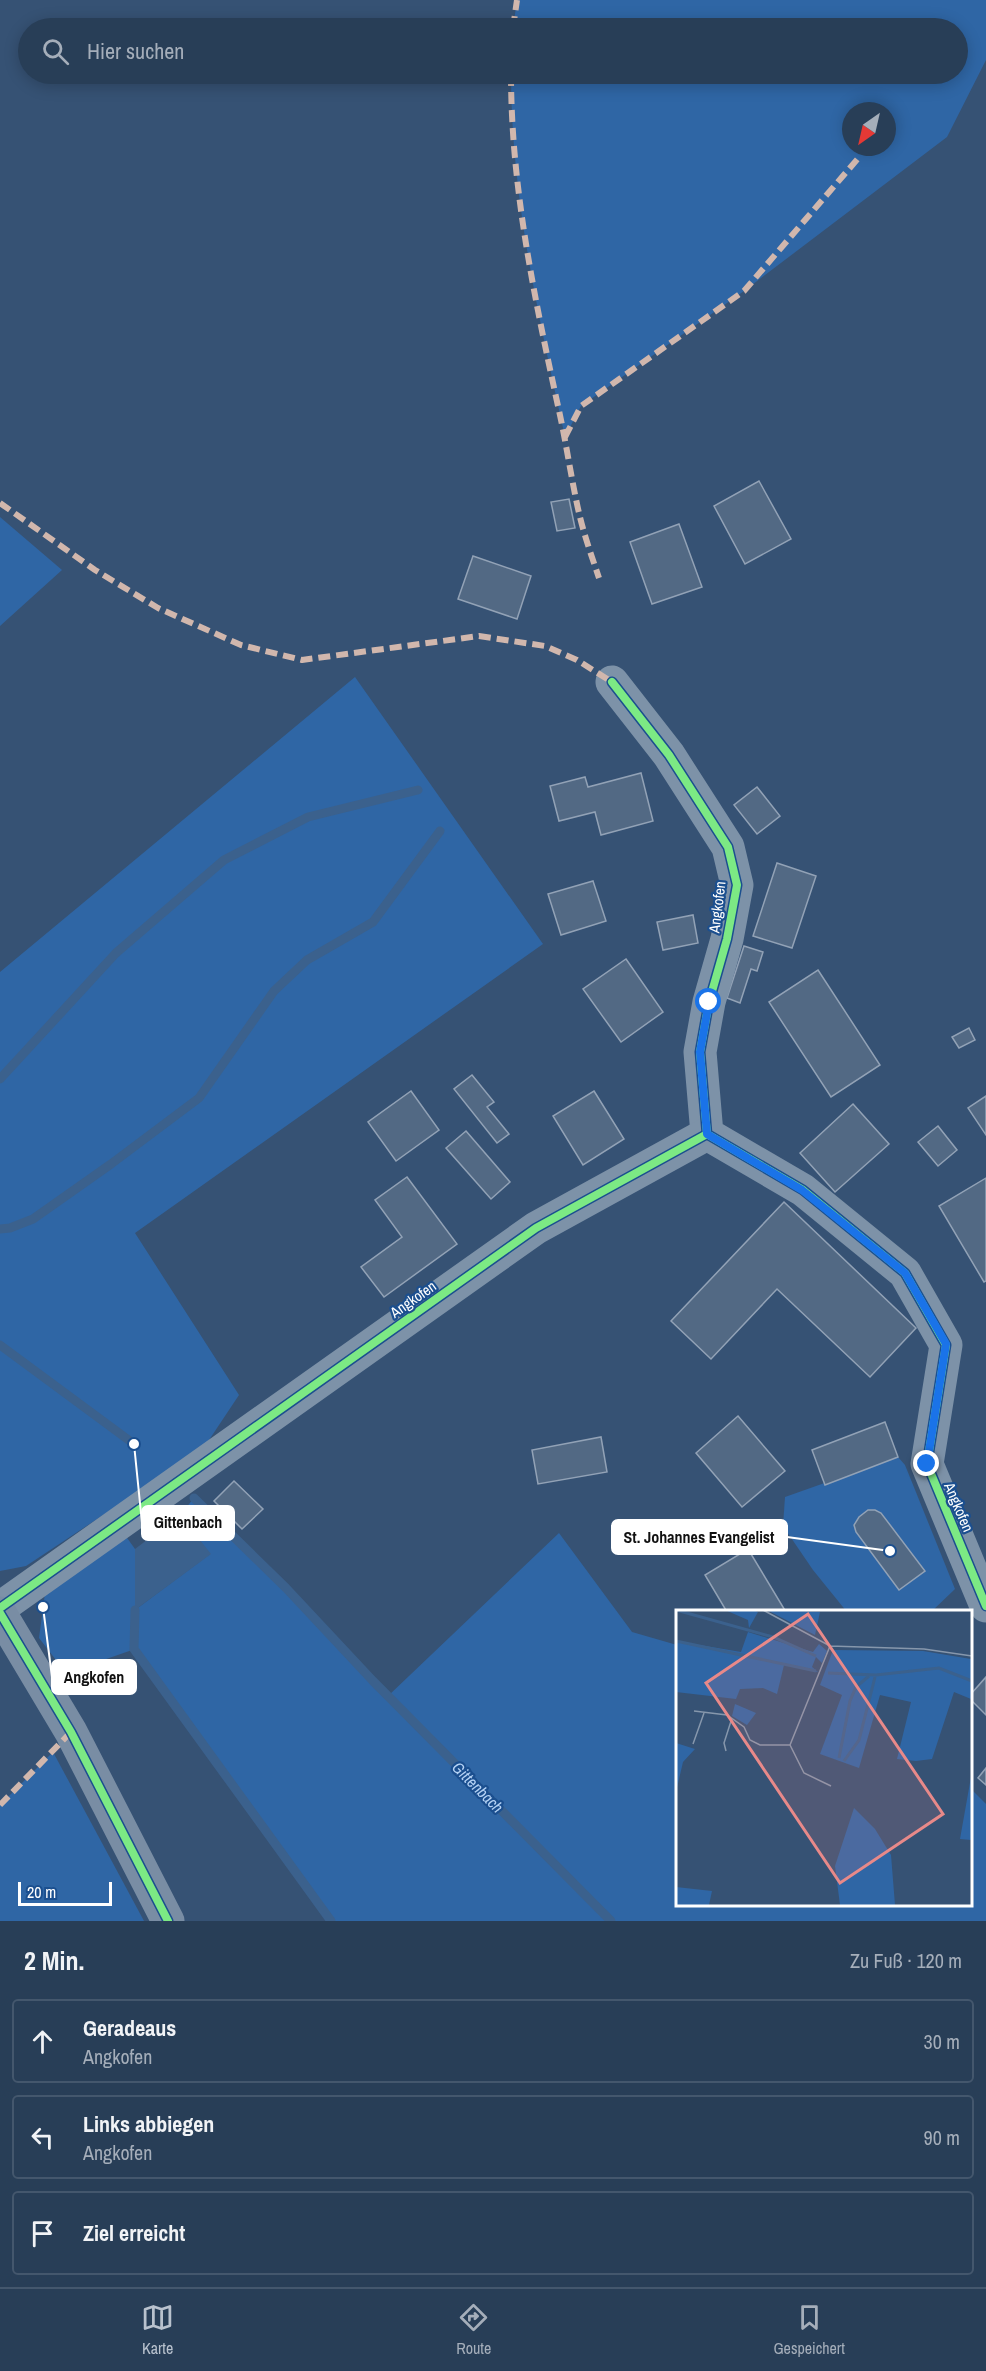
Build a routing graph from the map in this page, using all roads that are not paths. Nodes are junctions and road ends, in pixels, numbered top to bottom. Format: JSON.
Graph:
{"nodes":[{"id":1,"x":612,"y":682,"type":"dead end"},
{"id":2,"x":707,"y":1134,"type":"junction"},
{"id":3,"x":986,"y":1606,"type":"edge"},
{"id":4,"x":0,"y":1608,"type":"edge"},
{"id":5,"x":0,"y":1613,"type":"edge"},
{"id":6,"x":168,"y":1921,"type":"edge"}],
"edges":[{"from":1,"to":2,"type":"street","name":"Angkofen"},
{"from":2,"to":3,"type":"street","name":"Angkofen"},
{"from":2,"to":4,"type":"street","name":"Angkofen"},
{"from":5,"to":6,"type":"street"}]}
